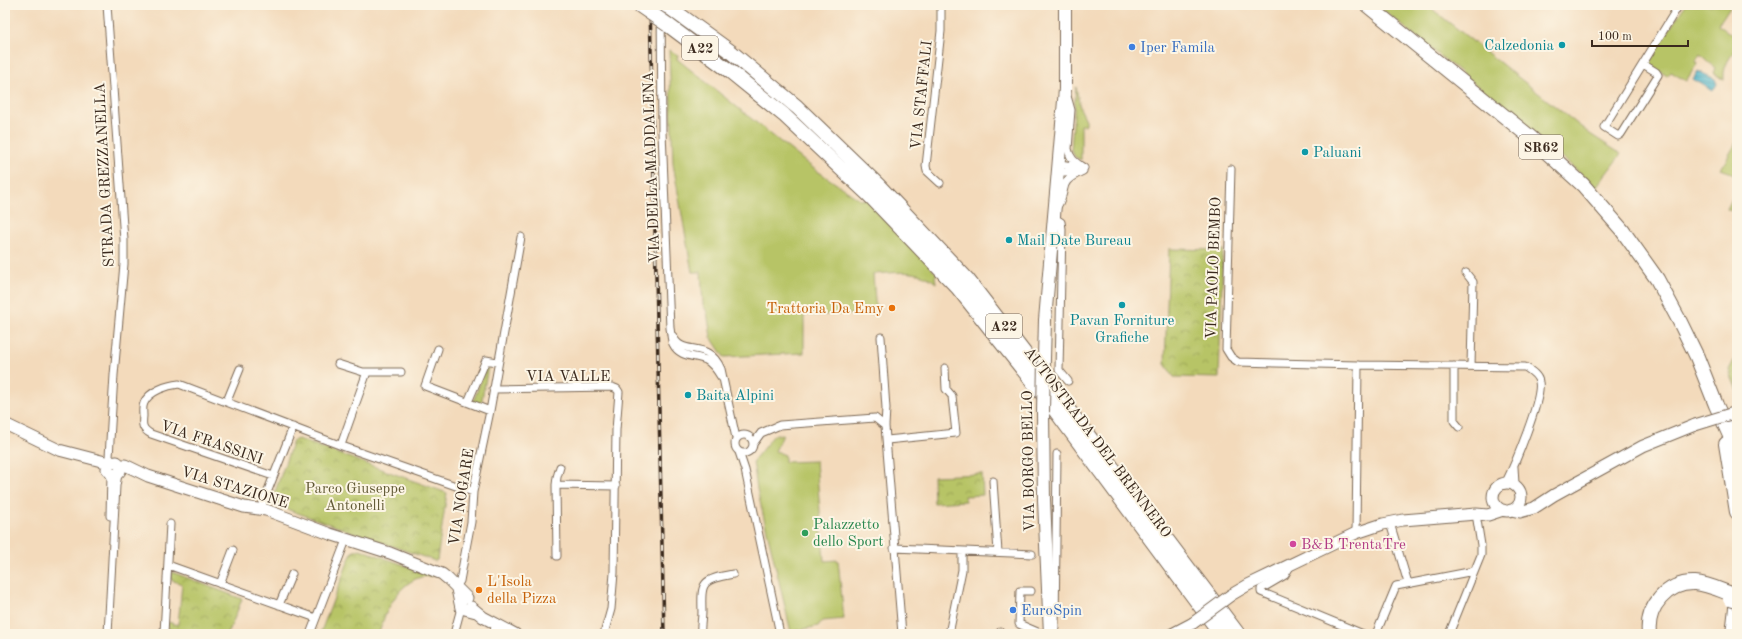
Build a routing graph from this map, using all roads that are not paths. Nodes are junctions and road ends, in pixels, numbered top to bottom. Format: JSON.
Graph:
{"nodes":[{"id":1,"x":107,"y":5,"type":"edge"},
{"id":2,"x":639,"y":5,"type":"edge"},
{"id":3,"x":941,"y":5,"type":"edge"},
{"id":4,"x":1065,"y":5,"type":"edge"},
{"id":5,"x":1367,"y":5,"type":"edge"},
{"id":6,"x":1679,"y":5,"type":"edge"},
{"id":7,"x":665,"y":6,"type":"edge"},
{"id":8,"x":1643,"y":64,"type":"junction"},
{"id":9,"x":1065,"y":89,"type":"junction"},
{"id":10,"x":1059,"y":168,"type":"junction"},
{"id":11,"x":1084,"y":169,"type":"junction"},
{"id":12,"x":1231,"y":169,"type":"dead end"},
{"id":13,"x":940,"y":183,"type":"dead end"},
{"id":14,"x":1054,"y":215,"type":"junction"},
{"id":15,"x":521,"y":237,"type":"dead end"},
{"id":16,"x":1466,"y":273,"type":"dead end"},
{"id":17,"x":881,"y":337,"type":"dead end"},
{"id":18,"x":438,"y":349,"type":"dead end"},
{"id":19,"x":497,"y":362,"type":"junction"},
{"id":20,"x":338,"y":364,"type":"dead end"},
{"id":21,"x":1358,"y":365,"type":"junction"},
{"id":22,"x":1454,"y":366,"type":"junction"},
{"id":23,"x":1471,"y":366,"type":"junction"},
{"id":24,"x":945,"y":368,"type":"dead end"},
{"id":25,"x":240,"y":369,"type":"dead end"},
{"id":26,"x":367,"y":372,"type":"junction"},
{"id":27,"x":400,"y":372,"type":"dead end"},
{"id":28,"x":1068,"y":381,"type":"dead end"},
{"id":29,"x":493,"y":390,"type":"junction"},
{"id":30,"x":227,"y":401,"type":"junction"},
{"id":31,"x":468,"y":402,"type":"junction"},
{"id":32,"x":1716,"y":405,"type":"junction"},
{"id":33,"x":490,"y":411,"type":"junction"},
{"id":34,"x":1737,"y":412,"type":"edge"},
{"id":35,"x":734,"y":422,"type":"junction"},
{"id":36,"x":5,"y":424,"type":"edge"},
{"id":37,"x":885,"y":426,"type":"junction"},
{"id":38,"x":293,"y":427,"type":"junction"},
{"id":39,"x":1459,"y":427,"type":"dead end"},
{"id":40,"x":746,"y":435,"type":"junction"},
{"id":41,"x":759,"y":435,"type":"junction"},
{"id":42,"x":736,"y":438,"type":"junction"},
{"id":43,"x":887,"y":440,"type":"junction"},
{"id":44,"x":753,"y":444,"type":"junction"},
{"id":45,"x":341,"y":445,"type":"junction"},
{"id":46,"x":739,"y":452,"type":"junction"},
{"id":47,"x":748,"y":452,"type":"junction"},
{"id":48,"x":1057,"y":454,"type":"dead end"},
{"id":49,"x":1737,"y":456,"type":"edge"},
{"id":50,"x":744,"y":467,"type":"junction"},
{"id":51,"x":114,"y":468,"type":"junction"},
{"id":52,"x":560,"y":468,"type":"dead end"},
{"id":53,"x":273,"y":476,"type":"junction"},
{"id":54,"x":993,"y":481,"type":"dead end"},
{"id":55,"x":1510,"y":483,"type":"junction"},
{"id":56,"x":556,"y":485,"type":"junction"},
{"id":57,"x":616,"y":486,"type":"junction"},
{"id":58,"x":473,"y":492,"type":"junction"},
{"id":59,"x":1522,"y":497,"type":"junction"},
{"id":60,"x":1542,"y":502,"type":"junction"},
{"id":61,"x":261,"y":508,"type":"junction"},
{"id":62,"x":1503,"y":508,"type":"junction"},
{"id":63,"x":1737,"y":512,"type":"edge"},
{"id":64,"x":1476,"y":514,"type":"junction"},
{"id":65,"x":1390,"y":523,"type":"junction"},
{"id":66,"x":170,"y":524,"type":"dead end"},
{"id":67,"x":1356,"y":533,"type":"junction"},
{"id":68,"x":346,"y":540,"type":"junction"},
{"id":69,"x":894,"y":548,"type":"junction"},
{"id":70,"x":233,"y":550,"type":"dead end"},
{"id":71,"x":962,"y":551,"type":"junction"},
{"id":72,"x":998,"y":552,"type":"junction"},
{"id":73,"x":1032,"y":554,"type":"dead end"},
{"id":74,"x":557,"y":556,"type":"dead end"},
{"id":75,"x":168,"y":565,"type":"junction"},
{"id":76,"x":1291,"y":565,"type":"junction"},
{"id":77,"x":1474,"y":571,"type":"junction"},
{"id":78,"x":292,"y":574,"type":"dead end"},
{"id":79,"x":733,"y":574,"type":"dead end"},
{"id":80,"x":1408,"y":583,"type":"junction"},
{"id":81,"x":220,"y":584,"type":"junction"},
{"id":82,"x":456,"y":587,"type":"junction"},
{"id":83,"x":1031,"y":591,"type":"dead end"},
{"id":84,"x":1734,"y":598,"type":"edge"},
{"id":85,"x":279,"y":605,"type":"junction"},
{"id":86,"x":467,"y":606,"type":"junction"},
{"id":87,"x":316,"y":618,"type":"junction"},
{"id":88,"x":494,"y":629,"type":"edge"},
{"id":89,"x":108,"y":634,"type":"edge"},
{"id":90,"x":166,"y":634,"type":"edge"},
{"id":91,"x":310,"y":634,"type":"edge"},
{"id":92,"x":454,"y":634,"type":"edge"},
{"id":93,"x":515,"y":634,"type":"edge"},
{"id":94,"x":604,"y":634,"type":"edge"},
{"id":95,"x":701,"y":634,"type":"edge"},
{"id":96,"x":780,"y":634,"type":"edge"},
{"id":97,"x":902,"y":634,"type":"edge"},
{"id":98,"x":949,"y":634,"type":"edge"},
{"id":99,"x":1042,"y":634,"type":"edge"},
{"id":100,"x":1050,"y":634,"type":"edge"},
{"id":101,"x":1055,"y":634,"type":"edge"},
{"id":102,"x":1172,"y":634,"type":"edge"},
{"id":103,"x":1221,"y":634,"type":"edge"},
{"id":104,"x":1238,"y":634,"type":"edge"},
{"id":105,"x":1363,"y":634,"type":"edge"},
{"id":106,"x":1376,"y":634,"type":"edge"},
{"id":107,"x":1449,"y":634,"type":"edge"},
{"id":108,"x":1649,"y":634,"type":"edge"},
{"id":109,"x":1657,"y":634,"type":"edge"},
{"id":110,"x":1733,"y":634,"type":"edge"}],
"edges":[{"from":1,"to":51,"type":"street","name":"STRADA GREZZANELLA"},
{"from":2,"to":103,"type":"highway","name":"AUTOSTRADA DEL BRENNERO","number":"A22","bridge":true},
{"from":3,"to":13,"type":"street","name":"VIA STAFFALI"},
{"from":4,"to":9,"type":"main road","name":"VIA BORGO BELLO"},
{"from":5,"to":32,"type":"highway","number":"SR62"},
{"from":6,"to":8,"type":"street"},
{"from":7,"to":35,"type":"street","name":"VIA DELLA MADDALENA"},
{"from":7,"to":104,"type":"highway","name":"AUTOSTRADA DEL BRENNERO","number":"A22"},
{"from":8,"to":8,"type":"street"},
{"from":9,"to":10,"type":"main road","name":"VIA BORGO BELLO"},
{"from":9,"to":11,"type":"street","name":"VIA BORGO BELLO"},
{"from":10,"to":11,"type":"street"},
{"from":10,"to":14,"type":"main road","name":"VIA BORGO BELLO"},
{"from":11,"to":14,"type":"street","name":"VIA BORGO BELLO"},
{"from":12,"to":21,"type":"street","name":"VIA PAOLO BEMBO"},
{"from":14,"to":28,"type":"street"},
{"from":14,"to":100,"type":"main road","name":"VIA BORGO BELLO","bridge":true},
{"from":15,"to":19,"type":"street","name":"VIA NOGARE"},
{"from":16,"to":23,"type":"street"},
{"from":17,"to":37,"type":"street"},
{"from":18,"to":31,"type":"street"},
{"from":19,"to":29,"type":"street","name":"VIA NOGARE"},
{"from":19,"to":31,"type":"street"},
{"from":20,"to":26,"type":"street"},
{"from":21,"to":22,"type":"street","name":"VIA PAOLO BEMBO"},
{"from":21,"to":67,"type":"street"},
{"from":22,"to":23,"type":"street","name":"VIA PAOLO BEMBO"},
{"from":22,"to":39,"type":"street"},
{"from":23,"to":55,"type":"street","name":"VIA PAOLO BEMBO"},
{"from":24,"to":43,"type":"street"},
{"from":25,"to":30,"type":"street"},
{"from":26,"to":27,"type":"street"},
{"from":26,"to":45,"type":"street"},
{"from":29,"to":33,"type":"street","name":"VIA NOGARE"},
{"from":29,"to":57,"type":"street","name":"VIA VALLE"},
{"from":30,"to":38,"type":"street","name":"VIA FRASSINI"},
{"from":30,"to":53,"type":"street","name":"VIA FRASSINI"},
{"from":31,"to":33,"type":"street"},
{"from":32,"to":49,"type":"highway"},
{"from":32,"to":63,"type":"highway","number":"SR62"},
{"from":33,"to":58,"type":"street","name":"VIA NOGARE"},
{"from":34,"to":60,"type":"street","bridge":true},
{"from":35,"to":40,"type":"street","name":"VIA DELLA MADDALENA"},
{"from":35,"to":42,"type":"street","name":"VIA DELLA MADDALENA"},
{"from":36,"to":51,"type":"street"},
{"from":37,"to":41,"type":"street"},
{"from":37,"to":43,"type":"street"},
{"from":38,"to":45,"type":"street","name":"VIA FRASSINI"},
{"from":38,"to":53,"type":"street","name":"VIA FRASSINI"},
{"from":40,"to":41,"type":"street"},
{"from":40,"to":42,"type":"street"},
{"from":40,"to":44,"type":"street","name":"VIA DELLA MADDALENA"},
{"from":41,"to":44,"type":"street"},
{"from":42,"to":46,"type":"street","name":"VIA DELLA MADDALENA"},
{"from":43,"to":69,"type":"street"},
{"from":44,"to":47,"type":"street","name":"VIA DELLA MADDALENA"},
{"from":45,"to":58,"type":"street","name":"VIA FRASSINI"},
{"from":46,"to":47,"type":"street"},
{"from":46,"to":50,"type":"street","name":"VIA DELLA MADDALENA"},
{"from":47,"to":50,"type":"street","name":"VIA DELLA MADDALENA"},
{"from":48,"to":101,"type":"street","name":"VIA BORGO BELLO"},
{"from":50,"to":96,"type":"street","name":"VIA DELLA MADDALENA"},
{"from":51,"to":61,"type":"street","name":"VIA STAZIONE"},
{"from":51,"to":89,"type":"street","name":"STRADA GREZZANELLA"},
{"from":52,"to":56,"type":"street"},
{"from":53,"to":61,"type":"street","name":"VIA FRASSINI"},
{"from":54,"to":72,"type":"street"},
{"from":55,"to":59,"type":"street"},
{"from":55,"to":62,"type":"street"},
{"from":56,"to":57,"type":"street"},
{"from":56,"to":74,"type":"street"},
{"from":57,"to":94,"type":"street","name":"VIA VALLE"},
{"from":58,"to":82,"type":"street","name":"VIA NOGARE"},
{"from":59,"to":60,"type":"street"},
{"from":59,"to":62,"type":"street"},
{"from":60,"to":62,"type":"street"},
{"from":61,"to":68,"type":"street","name":"VIA STAZIONE"},
{"from":62,"to":64,"type":"street"},
{"from":64,"to":65,"type":"street"},
{"from":64,"to":77,"type":"street"},
{"from":65,"to":67,"type":"street"},
{"from":65,"to":80,"type":"street"},
{"from":66,"to":75,"type":"street"},
{"from":67,"to":76,"type":"street"},
{"from":68,"to":82,"type":"street","name":"VIA STAZIONE"},
{"from":68,"to":87,"type":"street"},
{"from":69,"to":71,"type":"street"},
{"from":69,"to":97,"type":"street"},
{"from":70,"to":81,"type":"street"},
{"from":71,"to":72,"type":"street"},
{"from":71,"to":98,"type":"street"},
{"from":72,"to":73,"type":"street"},
{"from":75,"to":81,"type":"street"},
{"from":75,"to":90,"type":"street"},
{"from":76,"to":102,"type":"street","bridge":true},
{"from":76,"to":105,"type":"street"},
{"from":77,"to":80,"type":"street"},
{"from":77,"to":107,"type":"street"},
{"from":78,"to":85,"type":"street"},
{"from":79,"to":95,"type":"street"},
{"from":80,"to":106,"type":"street"},
{"from":81,"to":85,"type":"street"},
{"from":82,"to":86,"type":"street","name":"VIA STAZIONE"},
{"from":83,"to":99,"type":"street"},
{"from":84,"to":108,"type":"highway"},
{"from":84,"to":109,"type":"highway"},
{"from":84,"to":110,"type":"highway"},
{"from":85,"to":87,"type":"street"},
{"from":86,"to":88,"type":"street","name":"VIA STAZIONE"},
{"from":86,"to":92,"type":"street"},
{"from":87,"to":91,"type":"street"},
{"from":88,"to":93,"type":"street","name":"VIA STAZIONE"}]}
